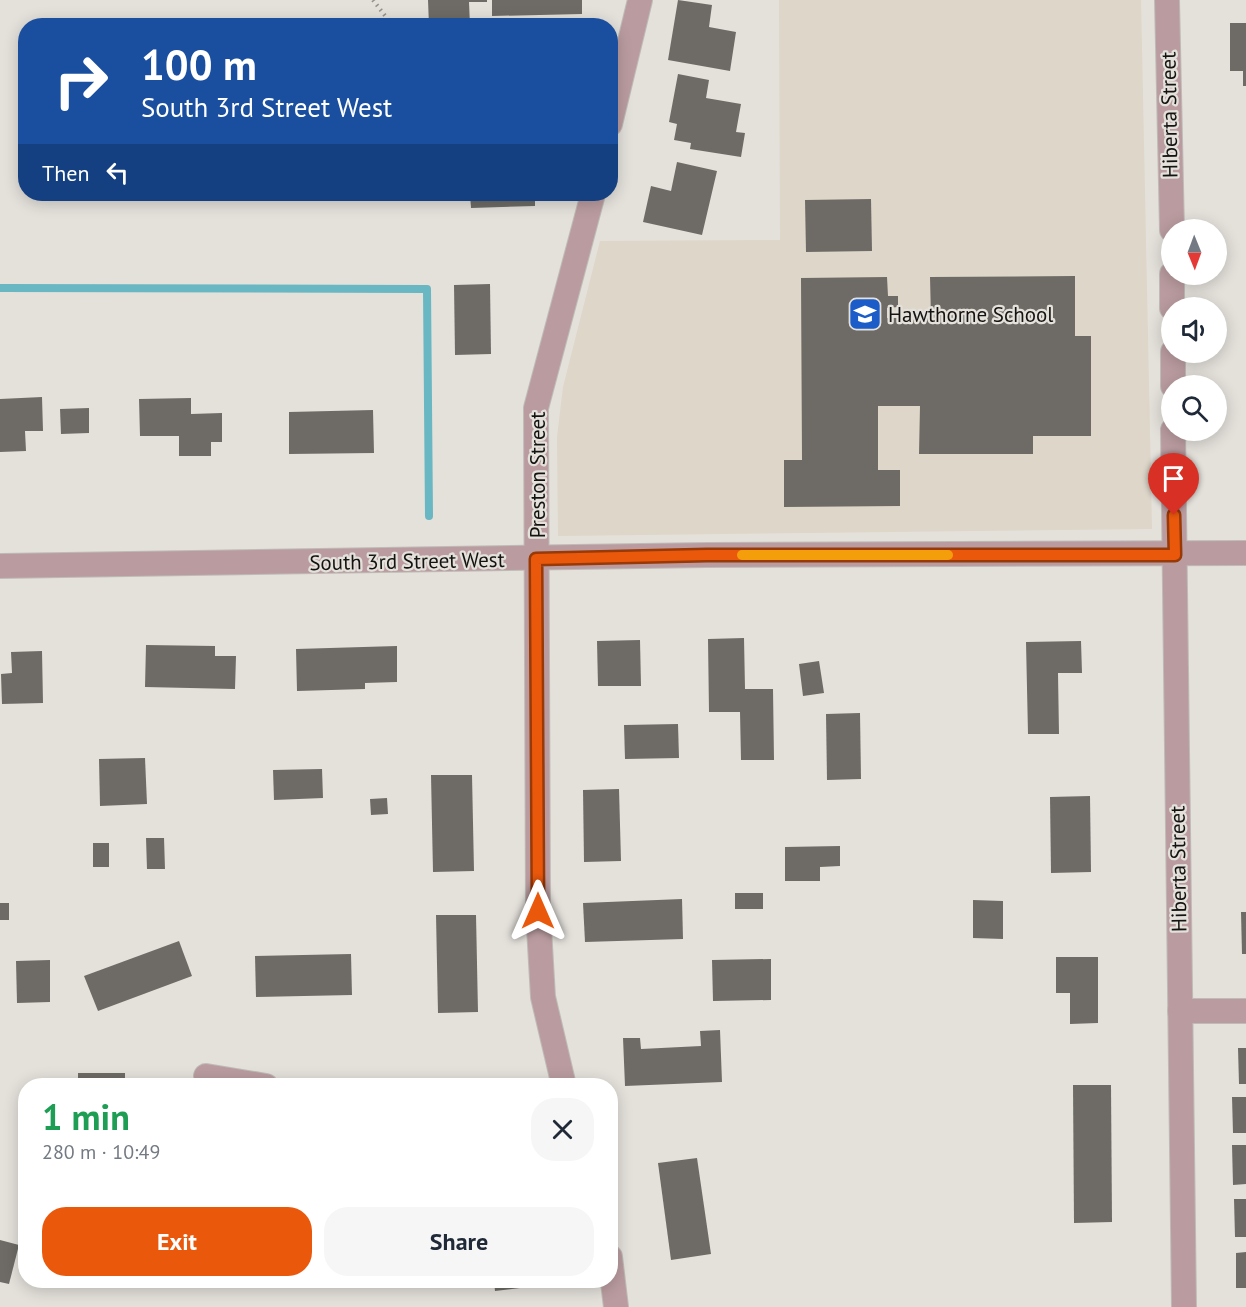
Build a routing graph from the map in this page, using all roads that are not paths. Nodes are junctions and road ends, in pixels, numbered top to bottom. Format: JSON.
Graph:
{"nodes":[{"id":1,"x":640,"y":0,"type":"edge"},
{"id":2,"x":1167,"y":0,"type":"edge"},
{"id":3,"x":618,"y":91,"type":"edge"},
{"id":4,"x":590,"y":201,"type":"edge"},
{"id":5,"x":1172,"y":219,"type":"edge"},
{"id":6,"x":1173,"y":441,"type":"edge"},
{"id":7,"x":1246,"y":553,"type":"edge"},
{"id":8,"x":1175,"y":555,"type":"junction"},
{"id":9,"x":536,"y":559,"type":"junction"},
{"id":10,"x":0,"y":566,"type":"edge"},
{"id":11,"x":1180,"y":1011,"type":"junction"},
{"id":12,"x":1246,"y":1011,"type":"edge"},
{"id":13,"x":206,"y":1076,"type":"dead end"},
{"id":14,"x":218,"y":1078,"type":"edge"},
{"id":15,"x":562,"y":1078,"type":"edge"},
{"id":16,"x":614,"y":1288,"type":"edge"},
{"id":17,"x":616,"y":1307,"type":"edge"},
{"id":18,"x":1184,"y":1307,"type":"edge"}],
"edges":[{"from":1,"to":3,"type":"street"},
{"from":2,"to":5,"type":"street","name":"Hiberta Street"},
{"from":4,"to":9,"type":"street","name":"Preston Street"},
{"from":6,"to":8,"type":"street","name":"Hiberta Street"},
{"from":7,"to":8,"type":"street","name":"South 3rd Street West"},
{"from":8,"to":9,"type":"street","name":"South 3rd Street West"},
{"from":8,"to":11,"type":"street","name":"Hiberta Street"},
{"from":9,"to":10,"type":"street","name":"South 3rd Street West"},
{"from":9,"to":15,"type":"street","name":"Preston Street"},
{"from":11,"to":12,"type":"street"},
{"from":11,"to":18,"type":"street","name":"Hiberta Street"},
{"from":13,"to":14,"type":"street"},
{"from":16,"to":17,"type":"street"}]}
